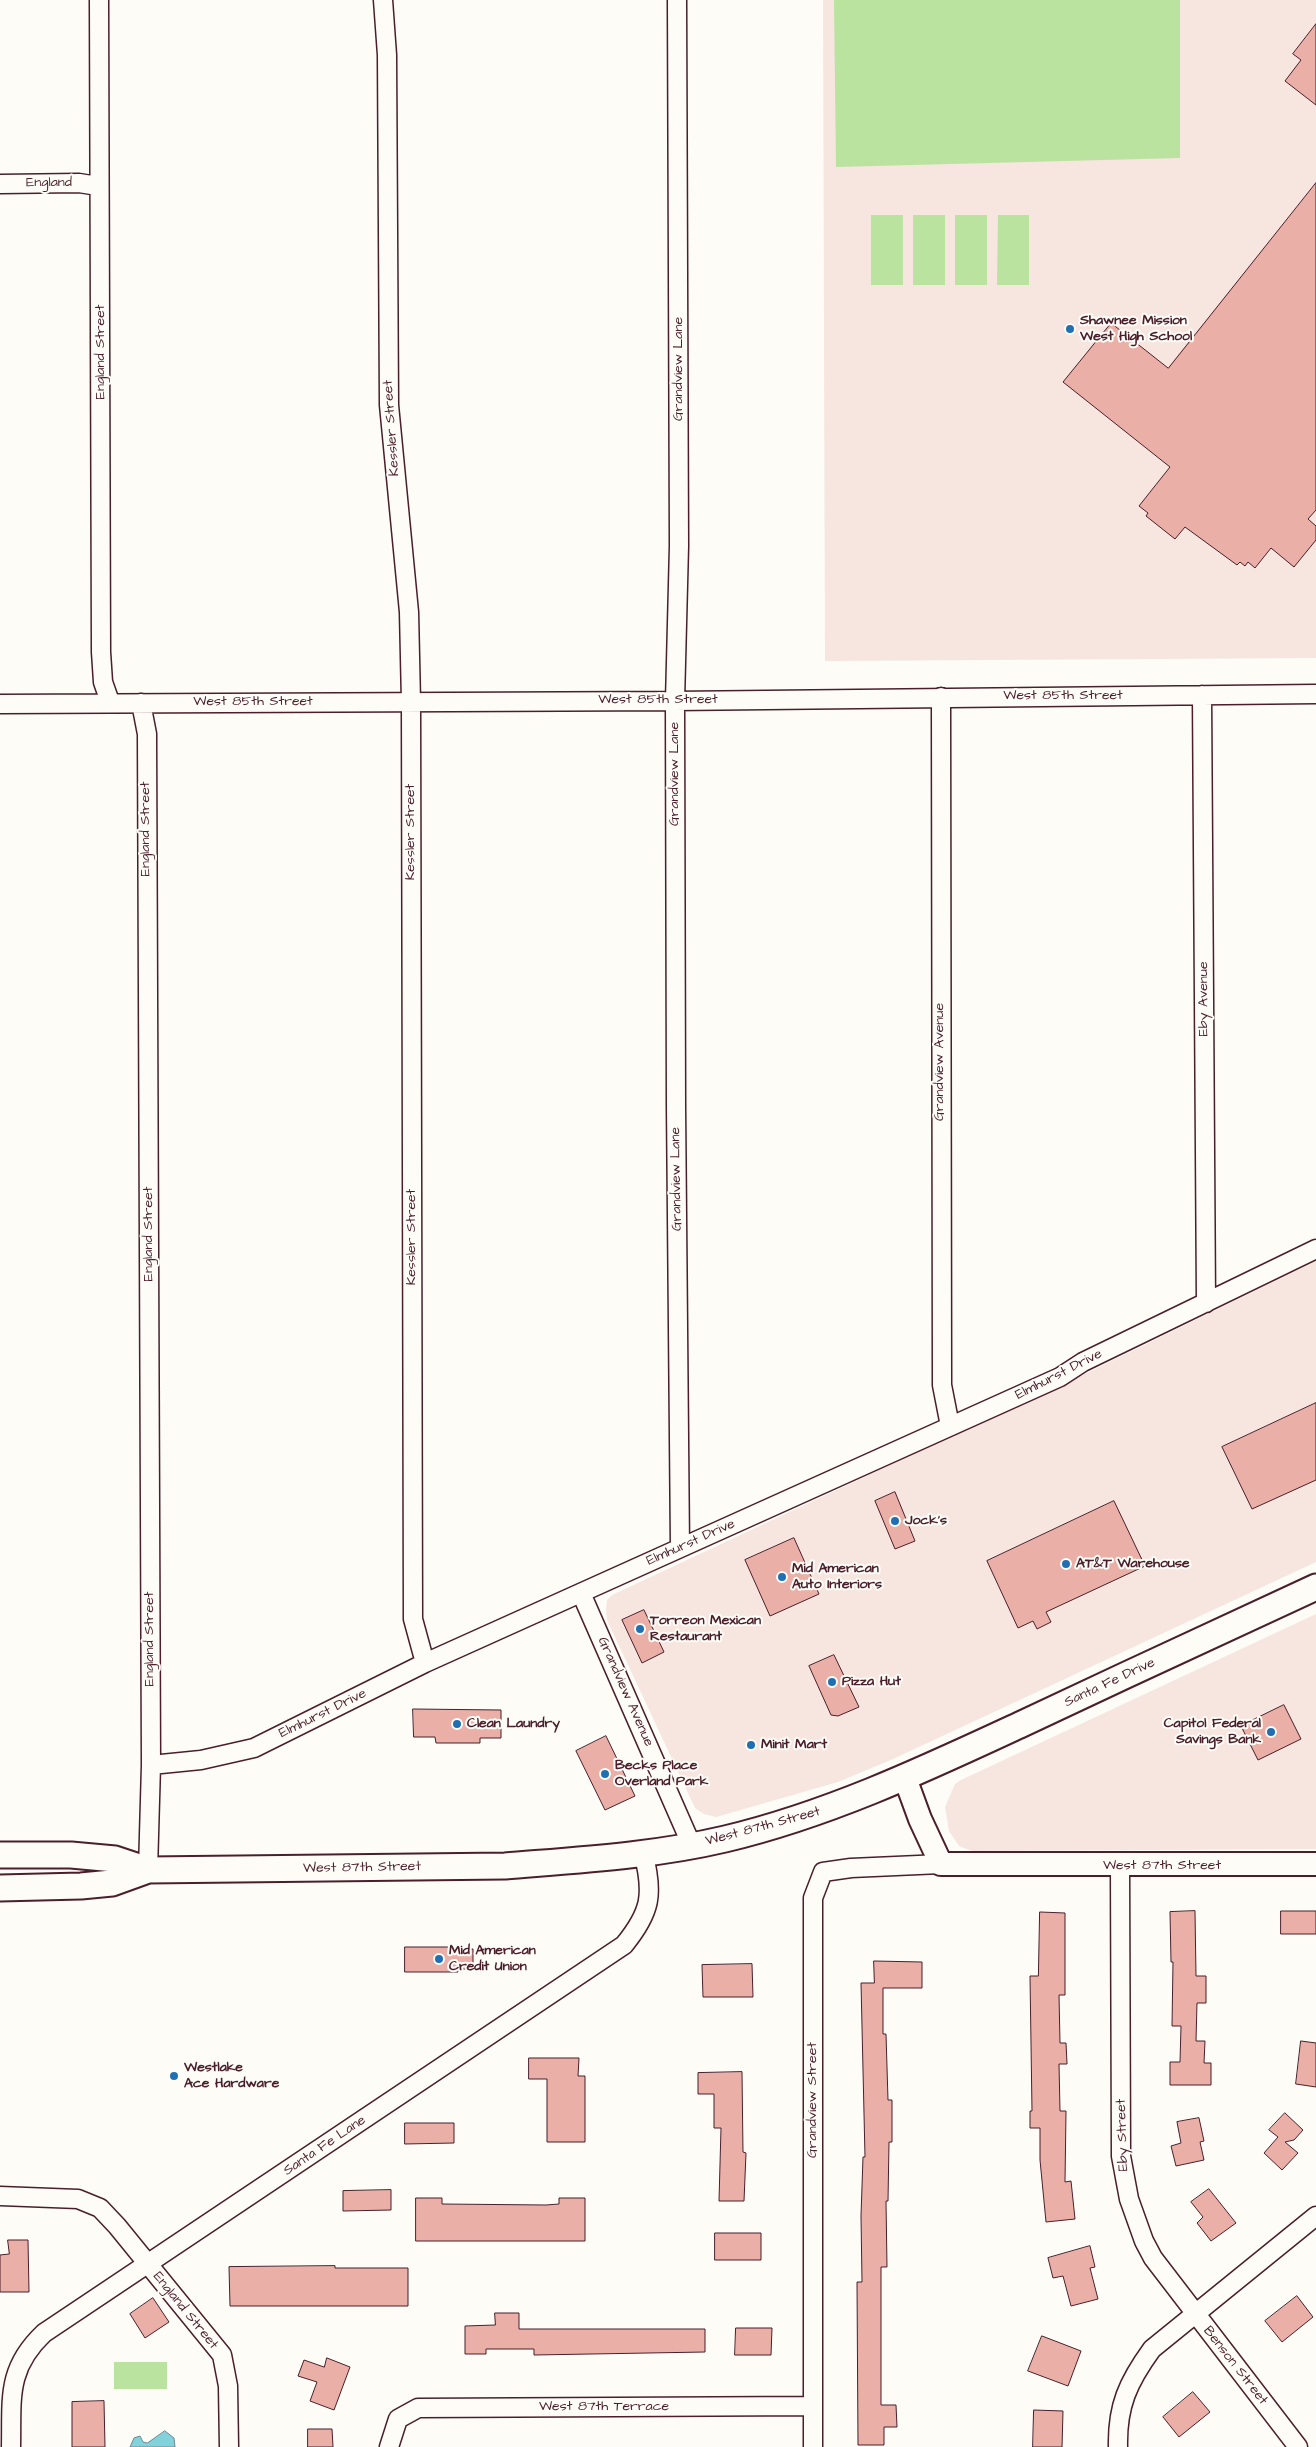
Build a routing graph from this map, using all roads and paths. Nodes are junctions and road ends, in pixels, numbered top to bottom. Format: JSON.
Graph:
{"nodes":[{"id":1,"x":99,"y":0,"type":"edge"},
{"id":2,"x":383,"y":0,"type":"edge"},
{"id":3,"x":677,"y":0,"type":"edge"},
{"id":4,"x":0,"y":184,"type":"edge"},
{"id":5,"x":98,"y":186,"type":"junction"},
{"id":6,"x":1316,"y":694,"type":"edge"},
{"id":7,"x":1202,"y":695,"type":"junction"},
{"id":8,"x":940,"y":697,"type":"junction"},
{"id":9,"x":675,"y":701,"type":"junction"},
{"id":10,"x":110,"y":702,"type":"junction"},
{"id":11,"x":411,"y":702,"type":"junction"},
{"id":12,"x":142,"y":703,"type":"junction"},
{"id":13,"x":0,"y":704,"type":"edge"},
{"id":14,"x":1316,"y":1249,"type":"edge"},
{"id":15,"x":1206,"y":1303,"type":"junction"},
{"id":16,"x":950,"y":1426,"type":"junction"},
{"id":17,"x":680,"y":1548,"type":"junction"},
{"id":18,"x":1316,"y":1587,"type":"edge"},
{"id":19,"x":581,"y":1593,"type":"junction"},
{"id":20,"x":425,"y":1663,"type":"junction"},
{"id":21,"x":151,"y":1765,"type":"junction"},
{"id":22,"x":905,"y":1778,"type":"junction"},
{"id":23,"x":692,"y":1846,"type":"junction"},
{"id":24,"x":643,"y":1852,"type":"junction"},
{"id":25,"x":0,"y":1855,"type":"edge"},
{"id":26,"x":941,"y":1864,"type":"junction"},
{"id":27,"x":1316,"y":1864,"type":"edge"},
{"id":28,"x":1120,"y":1866,"type":"junction"},
{"id":29,"x":148,"y":1870,"type":"junction"},
{"id":30,"x":0,"y":1888,"type":"edge"},
{"id":31,"x":0,"y":2196,"type":"edge"},
{"id":32,"x":1316,"y":2216,"type":"edge"},
{"id":33,"x":147,"y":2264,"type":"junction"},
{"id":34,"x":1194,"y":2314,"type":"junction"},
{"id":35,"x":813,"y":2406,"type":"junction"},
{"id":36,"x":12,"y":2447,"type":"edge"},
{"id":37,"x":229,"y":2447,"type":"edge"},
{"id":38,"x":389,"y":2447,"type":"edge"},
{"id":39,"x":813,"y":2447,"type":"edge"},
{"id":40,"x":1118,"y":2447,"type":"edge"},
{"id":41,"x":1298,"y":2447,"type":"edge"}],
"edges":[{"from":1,"to":5,"type":"street","name":"England Street"},
{"from":2,"to":11,"type":"street","name":"Kessler Street"},
{"from":3,"to":9,"type":"street","name":"Grandview Lane"},
{"from":4,"to":5,"type":"street","name":"England"},
{"from":5,"to":10,"type":"street","name":"England Street"},
{"from":6,"to":7,"type":"street","name":"West 85th Street"},
{"from":7,"to":8,"type":"street","name":"West 85th Street"},
{"from":7,"to":15,"type":"street","name":"Eby Avenue"},
{"from":8,"to":9,"type":"street","name":"West 85th Street"},
{"from":8,"to":16,"type":"street","name":"Grandview Avenue"},
{"from":9,"to":11,"type":"street","name":"West 85th Street"},
{"from":9,"to":17,"type":"street","name":"Grandview Lane"},
{"from":10,"to":12,"type":"street","name":"West 85th Street"},
{"from":10,"to":13,"type":"street","name":"West 85th Street"},
{"from":11,"to":12,"type":"street","name":"West 85th Street"},
{"from":11,"to":20,"type":"street","name":"Kessler Street"},
{"from":12,"to":21,"type":"street","name":"England Street"},
{"from":14,"to":15,"type":"street","name":"Elmhurst Drive"},
{"from":15,"to":16,"type":"street","name":"Elmhurst Drive"},
{"from":16,"to":17,"type":"street","name":"Elmhurst Drive"},
{"from":17,"to":19,"type":"street","name":"Elmhurst Drive"},
{"from":18,"to":22,"type":"main road","name":"Santa Fe Drive"},
{"from":19,"to":20,"type":"street","name":"Elmhurst Drive"},
{"from":19,"to":23,"type":"street","name":"Grandview Avenue"},
{"from":20,"to":21,"type":"street","name":"Elmhurst Drive"},
{"from":21,"to":29,"type":"street"},
{"from":22,"to":23,"type":"main road","name":"West 87th Street"},
{"from":22,"to":26,"type":"street"},
{"from":23,"to":24,"type":"main road","name":"West 87th Street"},
{"from":24,"to":29,"type":"main road","name":"West 87th Street"},
{"from":24,"to":33,"type":"street","name":"Santa Fe Lane"},
{"from":25,"to":29,"type":"main road","name":"West 87th Street"},
{"from":26,"to":28,"type":"street","name":"West 87th Street"},
{"from":26,"to":35,"type":"street","name":"Grandview Street"},
{"from":27,"to":28,"type":"street","name":"West 87th Street"},
{"from":28,"to":34,"type":"street","name":"Eby Street"},
{"from":29,"to":30,"type":"main road","name":"West 87th Street"},
{"from":31,"to":33,"type":"street"},
{"from":32,"to":34,"type":"street","name":"Benson Street"},
{"from":33,"to":36,"type":"street","name":"Santa Fe Lane"},
{"from":33,"to":37,"type":"street","name":"England Street"},
{"from":34,"to":40,"type":"street"},
{"from":34,"to":41,"type":"street","name":"Benson Street"},
{"from":35,"to":38,"type":"street","name":"West 87th Terrace"},
{"from":35,"to":39,"type":"street","name":"Grandview Street"}]}
